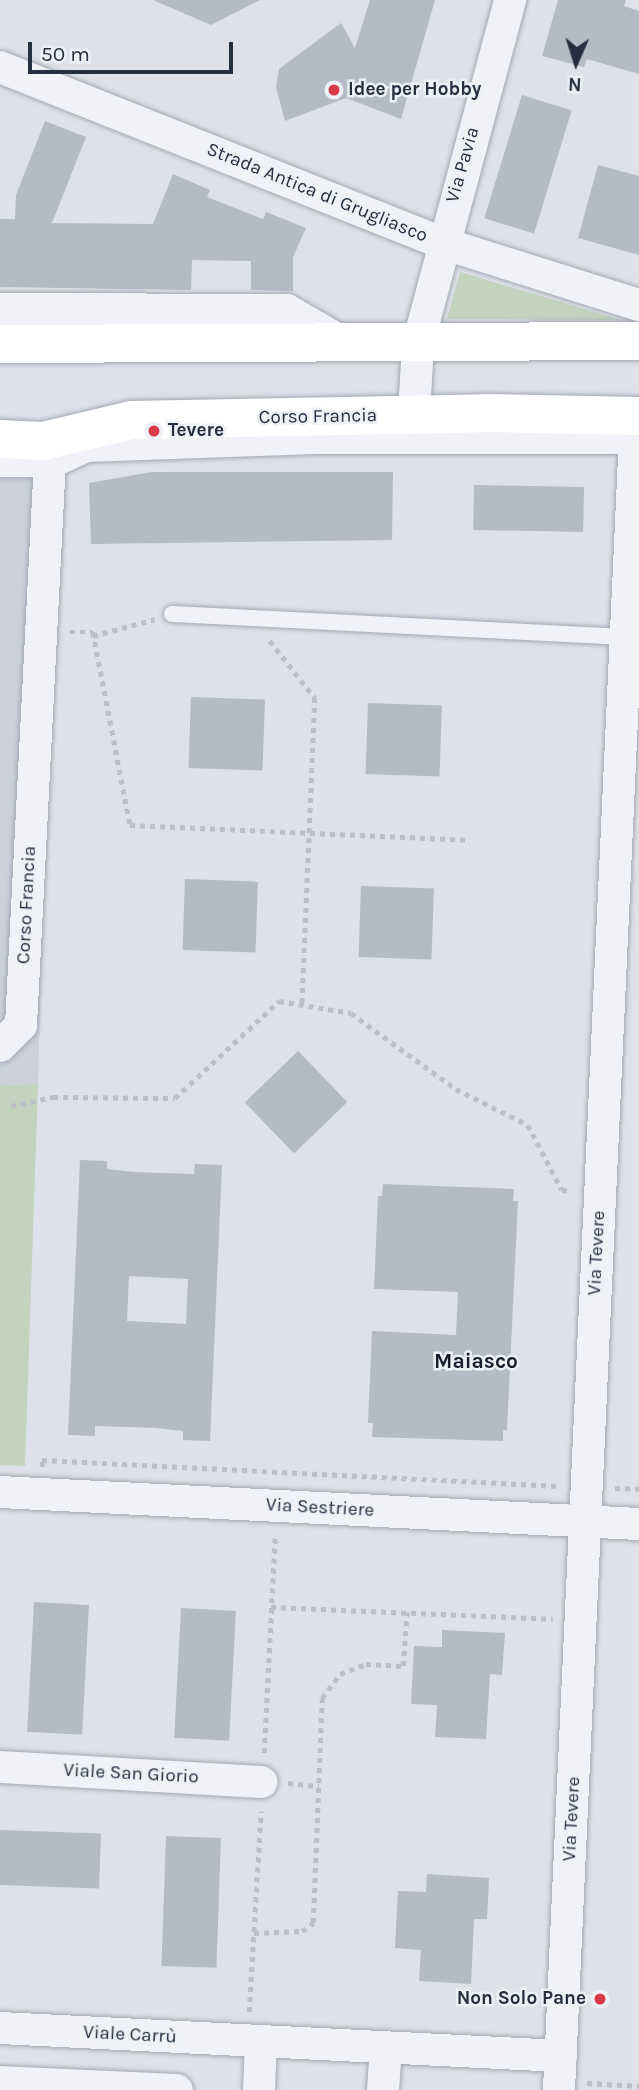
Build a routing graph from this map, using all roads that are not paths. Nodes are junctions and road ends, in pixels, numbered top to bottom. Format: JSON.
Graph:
{"nodes":[{"id":1,"x":510,"y":0,"type":"edge"},
{"id":2,"x":0,"y":67,"type":"edge"},
{"id":3,"x":442,"y":243,"type":"junction"},
{"id":4,"x":0,"y":309,"type":"edge"},
{"id":5,"x":638,"y":323,"type":"edge"},
{"id":6,"x":0,"y":344,"type":"edge"},
{"id":7,"x":418,"y":344,"type":"junction"},
{"id":8,"x":347,"y":345,"type":"junction"},
{"id":9,"x":414,"y":414,"type":"junction"},
{"id":10,"x":637,"y":423,"type":"edge"},
{"id":11,"x":0,"y":439,"type":"edge"},
{"id":12,"x":0,"y":461,"type":"edge"},
{"id":13,"x":50,"y":461,"type":"junction"},
{"id":14,"x":172,"y":614,"type":"road end"},
{"id":15,"x":626,"y":637,"type":"junction"},
{"id":16,"x":0,"y":1046,"type":"edge"},
{"id":17,"x":0,"y":1492,"type":"edge"},
{"id":18,"x":585,"y":1521,"type":"junction"},
{"id":19,"x":639,"y":1524,"type":"edge"},
{"id":20,"x":0,"y":1767,"type":"edge"},
{"id":21,"x":262,"y":1782,"type":"dead end"},
{"id":22,"x":0,"y":2028,"type":"edge"},
{"id":23,"x":261,"y":2041,"type":"junction"},
{"id":24,"x":386,"y":2047,"type":"junction"},
{"id":25,"x":561,"y":2056,"type":"junction"},
{"id":26,"x":0,"y":2082,"type":"edge"},
{"id":27,"x":177,"y":2090,"type":"edge"},
{"id":28,"x":259,"y":2090,"type":"edge"},
{"id":29,"x":383,"y":2090,"type":"edge"},
{"id":30,"x":559,"y":2090,"type":"edge"}],
"edges":[{"from":1,"to":3,"type":"street","name":"Via Pavia"},
{"from":2,"to":3,"type":"street","name":"Strada Antica di Grugliasco"},
{"from":3,"to":5,"type":"street","name":"Strada Antica di Grugliasco"},
{"from":3,"to":7,"type":"street","name":"Via Pavia"},
{"from":4,"to":8,"type":"street"},
{"from":5,"to":7,"type":"main road"},
{"from":6,"to":8,"type":"main road"},
{"from":7,"to":8,"type":"main road"},
{"from":7,"to":9,"type":"street","name":"Via Pavia"},
{"from":9,"to":10,"type":"main road","name":"Corso Francia"},
{"from":9,"to":11,"type":"main road","name":"Corso Francia"},
{"from":10,"to":13,"type":"street","name":"Corso Francia"},
{"from":10,"to":15,"type":"street","name":"Via Tevere"},
{"from":12,"to":13,"type":"street","name":"Corso Francia"},
{"from":13,"to":16,"type":"street","name":"Corso Francia"},
{"from":14,"to":15,"type":"lane"},
{"from":15,"to":18,"type":"street","name":"Via Tevere"},
{"from":17,"to":18,"type":"street","name":"Via Sestriere"},
{"from":18,"to":19,"type":"street","name":"Via Sestriere"},
{"from":18,"to":25,"type":"street","name":"Via Tevere"},
{"from":20,"to":21,"type":"street","name":"Viale San Giorio"},
{"from":22,"to":23,"type":"street","name":"Viale Carrù"},
{"from":23,"to":24,"type":"street","name":"Viale Carrù"},
{"from":23,"to":28,"type":"street"},
{"from":24,"to":25,"type":"street","name":"Viale Carrù"},
{"from":24,"to":29,"type":"street"},
{"from":25,"to":30,"type":"street","name":"Via Tevere"},
{"from":26,"to":27,"type":"street"}]}
